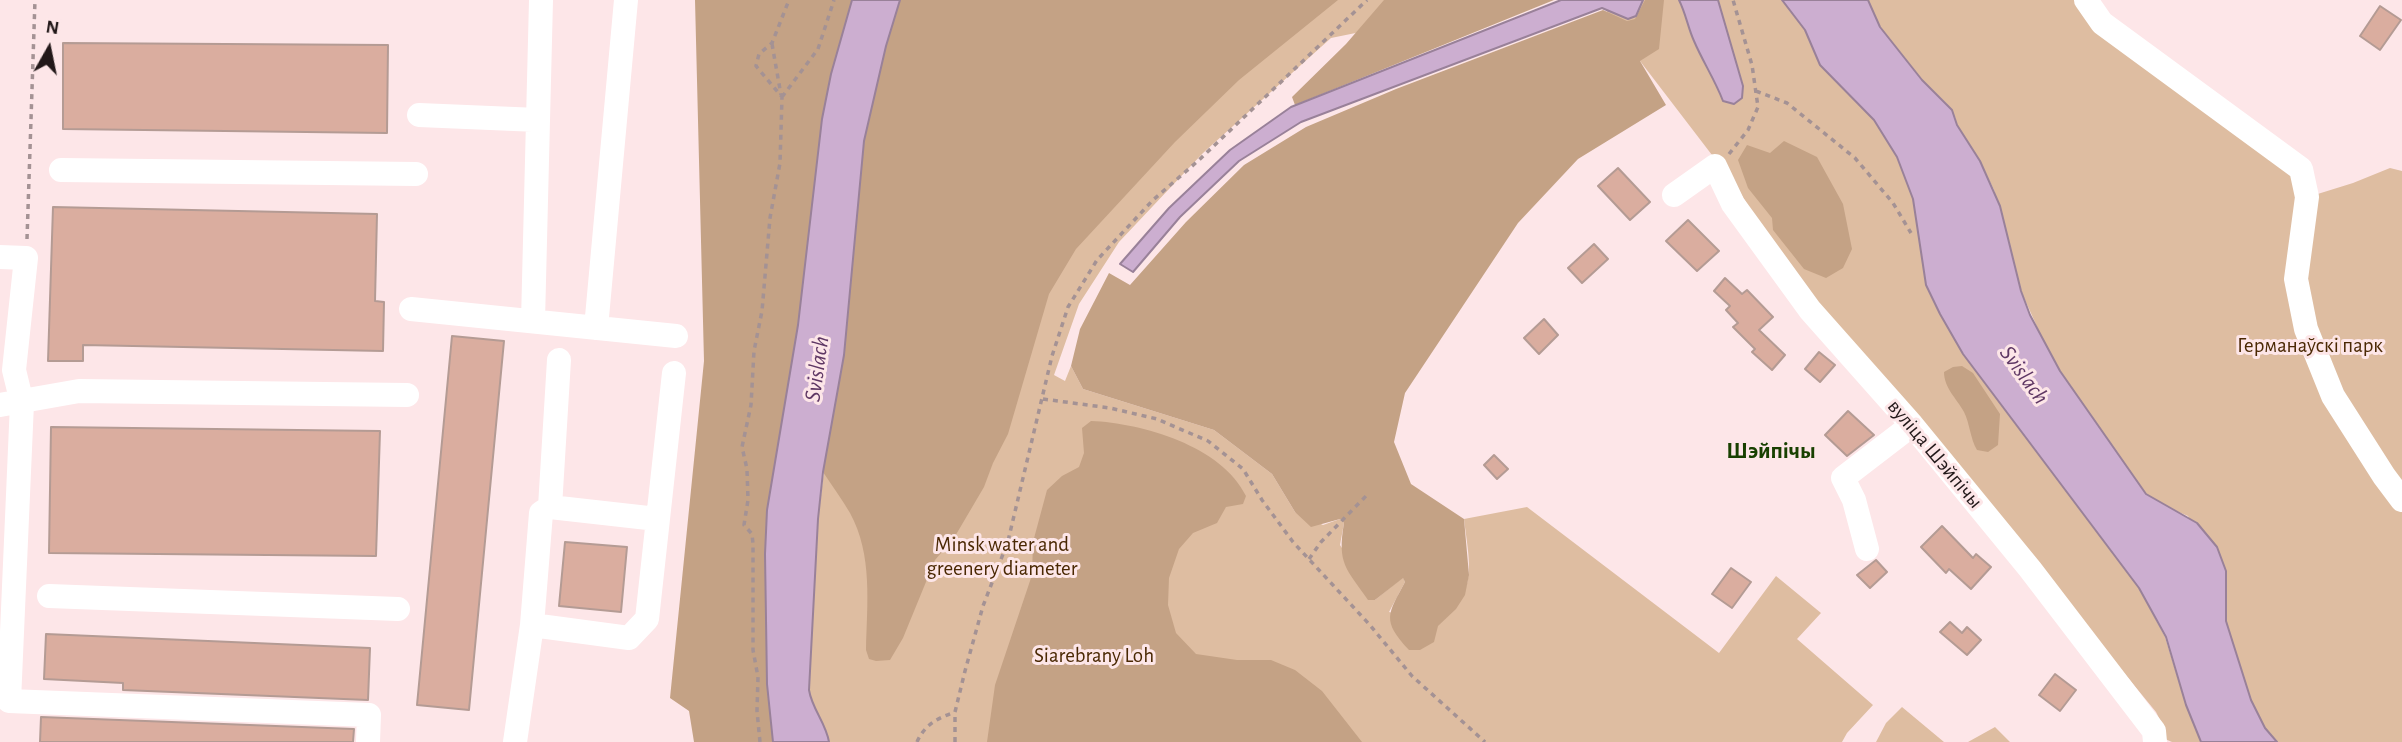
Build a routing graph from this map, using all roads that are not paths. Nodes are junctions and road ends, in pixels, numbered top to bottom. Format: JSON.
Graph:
{"nodes":[{"id":1,"x":541,"y":0,"type":"edge"},
{"id":2,"x":626,"y":0,"type":"edge"},
{"id":3,"x":2086,"y":0,"type":"edge"},
{"id":4,"x":419,"y":115,"type":"dead end"},
{"id":5,"x":538,"y":120,"type":"junction"},
{"id":6,"x":61,"y":170,"type":"dead end"},
{"id":7,"x":416,"y":174,"type":"dead end"},
{"id":8,"x":1674,"y":195,"type":"dead end"},
{"id":9,"x":0,"y":257,"type":"edge"},
{"id":10,"x":411,"y":309,"type":"dead end"},
{"id":11,"x":533,"y":321,"type":"junction"},
{"id":12,"x":596,"y":328,"type":"junction"},
{"id":13,"x":676,"y":336,"type":"dead end"},
{"id":14,"x":559,"y":360,"type":"dead end"},
{"id":15,"x":674,"y":373,"type":"dead end"},
{"id":16,"x":407,"y":395,"type":"dead end"},
{"id":17,"x":11,"y":404,"type":"edge"},
{"id":18,"x":1912,"y":425,"type":"junction"},
{"id":19,"x":2402,"y":500,"type":"edge"},
{"id":20,"x":550,"y":507,"type":"junction"},
{"id":21,"x":657,"y":519,"type":"junction"},
{"id":22,"x":1867,"y":549,"type":"dead end"},
{"id":23,"x":49,"y":596,"type":"dead end"},
{"id":24,"x":398,"y":609,"type":"dead end"},
{"id":25,"x":532,"y":625,"type":"junction"},
{"id":26,"x":368,"y":742,"type":"edge"},
{"id":27,"x":515,"y":742,"type":"edge"},
{"id":28,"x":2155,"y":742,"type":"edge"}],
"edges":[{"from":1,"to":5,"type":"street"},
{"from":2,"to":12,"type":"street"},
{"from":3,"to":19,"type":"street"},
{"from":4,"to":5,"type":"street"},
{"from":5,"to":11,"type":"street"},
{"from":6,"to":7,"type":"street"},
{"from":8,"to":18,"type":"street","name":"вуліца Шэйпічы"},
{"from":9,"to":17,"type":"street"},
{"from":10,"to":11,"type":"street"},
{"from":11,"to":12,"type":"street"},
{"from":12,"to":13,"type":"street"},
{"from":14,"to":20,"type":"street"},
{"from":15,"to":21,"type":"street"},
{"from":16,"to":17,"type":"street"},
{"from":17,"to":26,"type":"street"},
{"from":18,"to":22,"type":"street"},
{"from":18,"to":28,"type":"street","name":"вуліца Шэйпічы"},
{"from":20,"to":21,"type":"street"},
{"from":20,"to":25,"type":"street"},
{"from":21,"to":25,"type":"street"},
{"from":23,"to":24,"type":"street"},
{"from":25,"to":27,"type":"street"}]}
